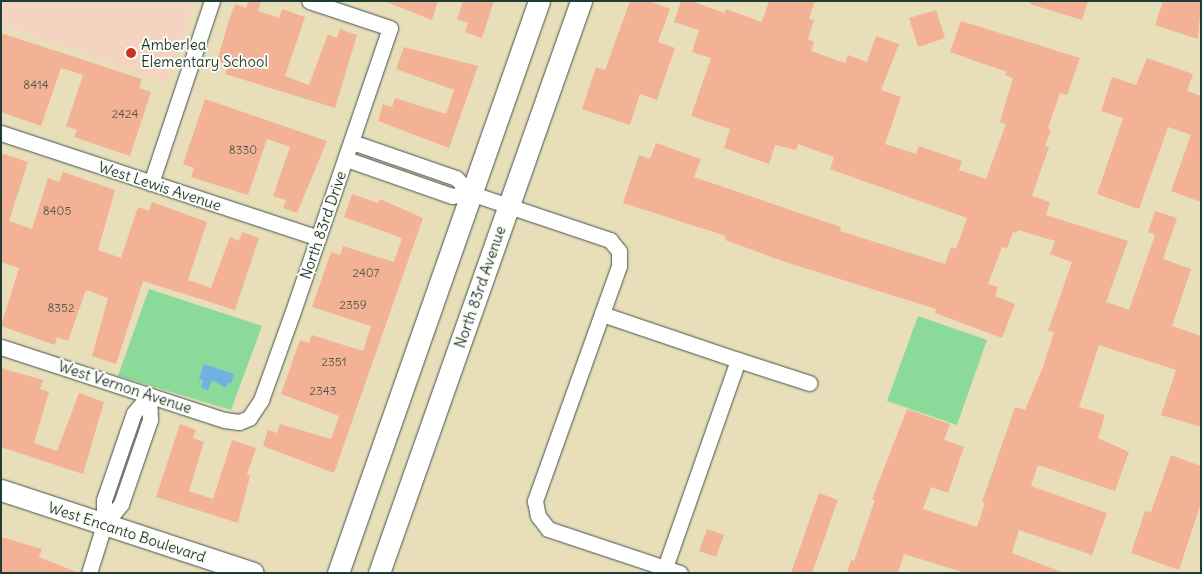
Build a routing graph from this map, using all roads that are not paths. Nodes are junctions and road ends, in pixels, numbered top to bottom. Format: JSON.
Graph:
{"nodes":[{"id":1,"x":212,"y":1,"type":"edge"},
{"id":2,"x":309,"y":1,"type":"edge"},
{"id":3,"x":539,"y":1,"type":"edge"},
{"id":4,"x":582,"y":1,"type":"edge"},
{"id":5,"x":1,"y":133,"type":"edge"},
{"id":6,"x":352,"y":142,"type":"junction"},
{"id":7,"x":346,"y":159,"type":"junction"},
{"id":8,"x":408,"y":161,"type":"junction"},
{"id":9,"x":402,"y":179,"type":"junction"},
{"id":10,"x":151,"y":183,"type":"junction"},
{"id":11,"x":470,"y":193,"type":"junction"},
{"id":12,"x":509,"y":207,"type":"junction"},
{"id":13,"x":318,"y":238,"type":"junction"},
{"id":14,"x":602,"y":314,"type":"junction"},
{"id":15,"x":1,"y":347,"type":"edge"},
{"id":16,"x":738,"y":360,"type":"junction"},
{"id":17,"x":809,"y":383,"type":"dead end"},
{"id":18,"x":150,"y":395,"type":"junction"},
{"id":19,"x":249,"y":418,"type":"joint"},
{"id":20,"x":121,"y":452,"type":"junction"},
{"id":21,"x":138,"y":456,"type":"junction"},
{"id":22,"x":1,"y":490,"type":"edge"},
{"id":23,"x":104,"y":525,"type":"junction"},
{"id":24,"x":664,"y":567,"type":"junction"},
{"id":25,"x":89,"y":573,"type":"edge"},
{"id":26,"x":252,"y":573,"type":"edge"},
{"id":27,"x":338,"y":573,"type":"edge"},
{"id":28,"x":379,"y":573,"type":"edge"},
{"id":29,"x":680,"y":573,"type":"edge"}],
"edges":[{"from":1,"to":10,"type":"street"},
{"from":2,"to":6,"type":"street","name":"North 83rd Drive"},
{"from":3,"to":11,"type":"main road"},
{"from":4,"to":12,"type":"main road","name":"North 83rd Avenue"},
{"from":5,"to":10,"type":"street","name":"West Lewis Avenue"},
{"from":6,"to":7,"type":"street","name":"North 83rd Drive"},
{"from":6,"to":8,"type":"street"},
{"from":7,"to":9,"type":"street"},
{"from":7,"to":13,"type":"street","name":"North 83rd Drive"},
{"from":8,"to":9,"type":"street"},
{"from":8,"to":11,"type":"street"},
{"from":9,"to":11,"type":"street"},
{"from":10,"to":13,"type":"street","name":"West Lewis Avenue"},
{"from":11,"to":12,"type":"street"},
{"from":11,"to":27,"type":"main road"},
{"from":12,"to":14,"type":"street"},
{"from":12,"to":28,"type":"main road","name":"North 83rd Avenue"},
{"from":13,"to":19,"type":"street","name":"North 83rd Drive"},
{"from":14,"to":16,"type":"street"},
{"from":14,"to":24,"type":"street"},
{"from":15,"to":18,"type":"street","name":"West Vernon Avenue"},
{"from":16,"to":17,"type":"street"},
{"from":16,"to":24,"type":"street"},
{"from":18,"to":19,"type":"street","name":"West Vernon Avenue"},
{"from":18,"to":20,"type":"street"},
{"from":18,"to":21,"type":"street"},
{"from":20,"to":21,"type":"street"},
{"from":20,"to":23,"type":"street"},
{"from":21,"to":23,"type":"street"},
{"from":22,"to":23,"type":"main road","name":"West Encanto Boulevard"},
{"from":23,"to":25,"type":"street"},
{"from":23,"to":26,"type":"main road","name":"West Encanto Boulevard"},
{"from":24,"to":29,"type":"street"}]}
